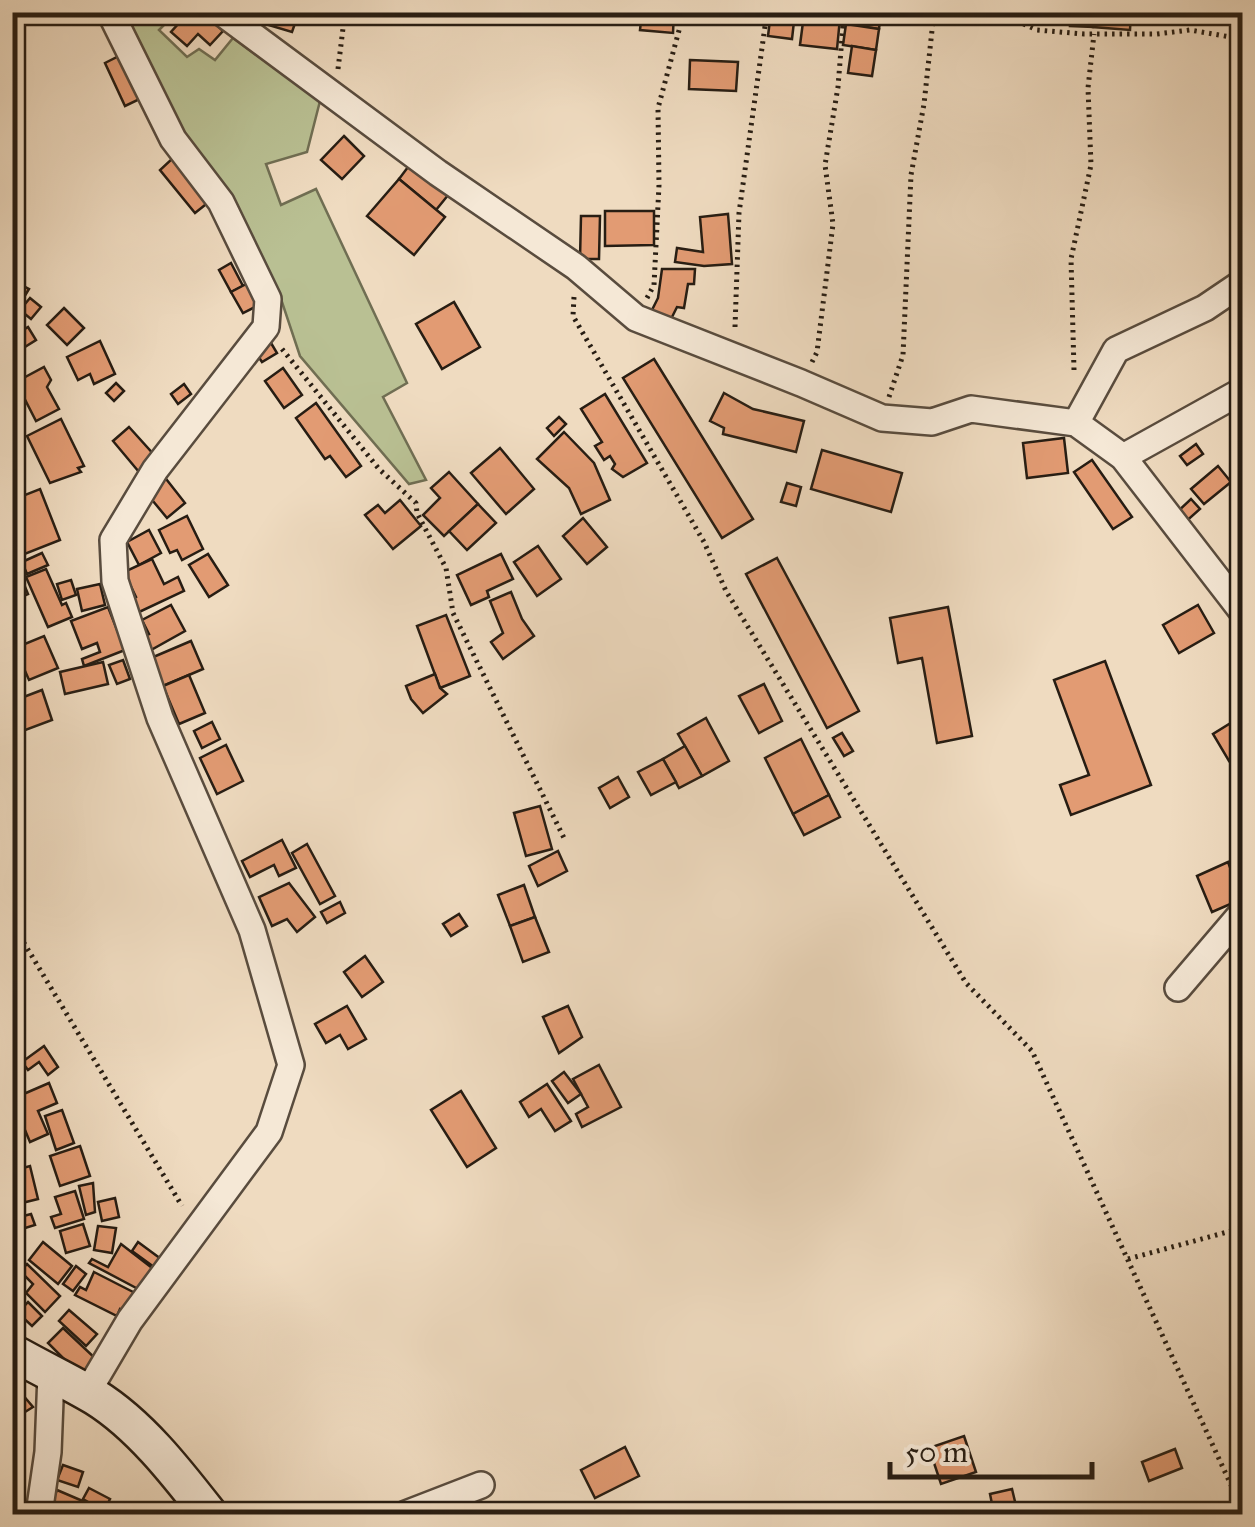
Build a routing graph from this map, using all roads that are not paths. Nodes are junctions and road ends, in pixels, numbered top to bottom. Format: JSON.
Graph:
{"nodes":[{"id":1,"x":110,"y":12,"type":"edge"},
{"id":2,"x":221,"y":12,"type":"edge"},
{"id":3,"x":1242,"y":282,"type":"edge"},
{"id":4,"x":1242,"y":390,"type":"edge"},
{"id":5,"x":1076,"y":422,"type":"junction"},
{"id":6,"x":1123,"y":457,"type":"junction"},
{"id":7,"x":1242,"y":611,"type":"edge"},
{"id":8,"x":1242,"y":913,"type":"edge"},
{"id":9,"x":1178,"y":988,"type":"dead end"},
{"id":10,"x":12,"y":1352,"type":"edge"},
{"id":11,"x":51,"y":1374,"type":"junction"},
{"id":12,"x":87,"y":1393,"type":"junction"},
{"id":13,"x":480,"y":1485,"type":"dead end"},
{"id":14,"x":39,"y":1514,"type":"edge"},
{"id":15,"x":208,"y":1514,"type":"edge"},
{"id":16,"x":406,"y":1514,"type":"edge"}],
"edges":[{"from":1,"to":12,"type":"street"},
{"from":2,"to":5,"type":"street"},
{"from":3,"to":5,"type":"street"},
{"from":4,"to":6,"type":"street"},
{"from":5,"to":6,"type":"street"},
{"from":6,"to":7,"type":"street"},
{"from":8,"to":9,"type":"street"},
{"from":10,"to":11,"type":"street"},
{"from":11,"to":12,"type":"street"},
{"from":11,"to":14,"type":"street"},
{"from":12,"to":15,"type":"street"},
{"from":13,"to":16,"type":"street"}]}
